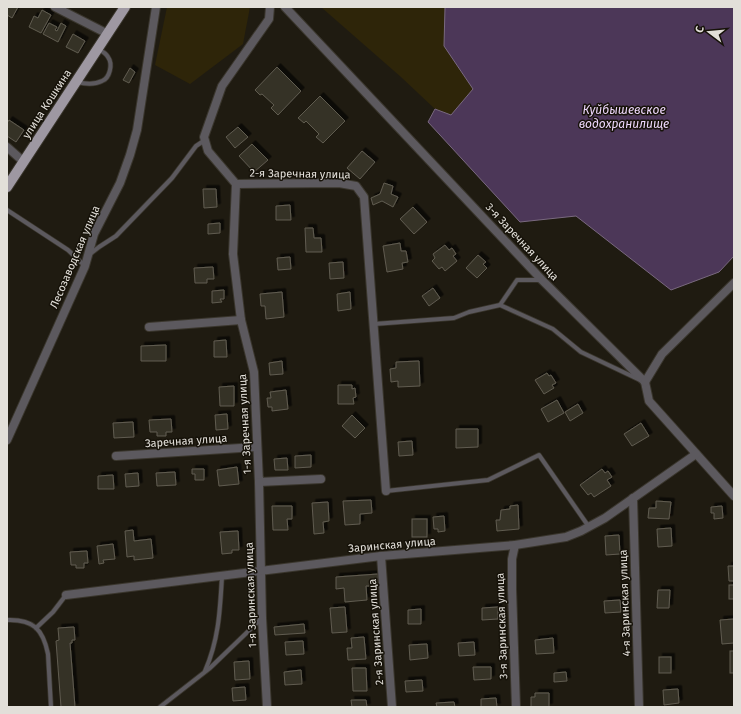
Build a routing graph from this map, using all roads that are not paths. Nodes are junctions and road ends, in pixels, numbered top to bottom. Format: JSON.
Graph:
{"nodes":[{"id":1,"x":55,"y":7,"type":"edge"},
{"id":2,"x":125,"y":7,"type":"edge"},
{"id":3,"x":156,"y":7,"type":"edge"},
{"id":4,"x":270,"y":7,"type":"edge"},
{"id":5,"x":286,"y":7,"type":"edge"},
{"id":6,"x":108,"y":34,"type":"junction"},
{"id":7,"x":98,"y":48,"type":"junction"},
{"id":8,"x":76,"y":82,"type":"junction"},
{"id":9,"x":205,"y":140,"type":"junction"},
{"id":10,"x":7,"y":147,"type":"edge"},
{"id":11,"x":24,"y":162,"type":"junction"},
{"id":12,"x":236,"y":184,"type":"junction"},
{"id":13,"x":7,"y":187,"type":"edge"},
{"id":14,"x":7,"y":210,"type":"edge"},
{"id":15,"x":89,"y":255,"type":"junction"},
{"id":16,"x":85,"y":266,"type":"junction"},
{"id":17,"x":542,"y":280,"type":"junction"},
{"id":18,"x":734,"y":283,"type":"edge"},
{"id":19,"x":500,"y":304,"type":"junction"},
{"id":20,"x":241,"y":320,"type":"junction"},
{"id":21,"x":374,"y":324,"type":"junction"},
{"id":22,"x":149,"y":327,"type":"dead end"},
{"id":23,"x":645,"y":382,"type":"junction"},
{"id":24,"x":7,"y":440,"type":"edge"},
{"id":25,"x":257,"y":447,"type":"junction"},
{"id":26,"x":696,"y":454,"type":"junction"},
{"id":27,"x":116,"y":456,"type":"dead end"},
{"id":28,"x":321,"y":479,"type":"dead end"},
{"id":29,"x":259,"y":482,"type":"junction"},
{"id":30,"x":386,"y":491,"type":"joint"},
{"id":31,"x":734,"y":496,"type":"edge"},
{"id":32,"x":633,"y":498,"type":"junction"},
{"id":33,"x":589,"y":527,"type":"junction"},
{"id":34,"x":515,"y":546,"type":"junction"},
{"id":35,"x":381,"y":556,"type":"junction"},
{"id":36,"x":261,"y":571,"type":"junction"},
{"id":37,"x":222,"y":576,"type":"junction"},
{"id":38,"x":66,"y":595,"type":"joint"},
{"id":39,"x":262,"y":618,"type":"junction"},
{"id":40,"x":7,"y":620,"type":"edge"},
{"id":41,"x":36,"y":628,"type":"junction"},
{"id":42,"x":204,"y":673,"type":"junction"},
{"id":43,"x":51,"y":707,"type":"edge"},
{"id":44,"x":160,"y":707,"type":"edge"},
{"id":45,"x":267,"y":707,"type":"edge"},
{"id":46,"x":392,"y":707,"type":"edge"},
{"id":47,"x":516,"y":707,"type":"edge"},
{"id":48,"x":639,"y":707,"type":"edge"}],
"edges":[{"from":1,"to":6,"type":"street"},
{"from":2,"to":6,"type":"main road","name":"улица Кошкина"},
{"from":3,"to":15,"type":"street","name":"Лесозаводская улица"},
{"from":4,"to":9,"type":"street"},
{"from":5,"to":17,"type":"street","name":"3-я Заречная улица"},
{"from":6,"to":7,"type":"main road","name":"улица Кошкина"},
{"from":7,"to":8,"type":"main road","name":"улица Кошкина"},
{"from":7,"to":8,"type":"lane"},
{"from":8,"to":11,"type":"main road","name":"улица Кошкина"},
{"from":9,"to":12,"type":"street","name":"2-я Заречная улица"},
{"from":9,"to":15,"type":"lane"},
{"from":10,"to":11,"type":"street"},
{"from":11,"to":13,"type":"main road","name":"улица Кошкина"},
{"from":12,"to":20,"type":"street","name":"1-я Заречная улица"},
{"from":12,"to":21,"type":"street","name":"2-я Заречная улица"},
{"from":14,"to":16,"type":"lane"},
{"from":15,"to":16,"type":"street","name":"Лесозаводская улица"},
{"from":16,"to":24,"type":"street","name":"Лесозаводская улица"},
{"from":17,"to":19,"type":"lane"},
{"from":17,"to":23,"type":"street","name":"3-я Заречная улица"},
{"from":18,"to":23,"type":"street"},
{"from":19,"to":21,"type":"lane"},
{"from":19,"to":23,"type":"lane"},
{"from":20,"to":22,"type":"street"},
{"from":20,"to":25,"type":"street","name":"1-я Заречная улица"},
{"from":21,"to":30,"type":"street","name":"2-я Заречная улица"},
{"from":23,"to":26,"type":"street"},
{"from":25,"to":27,"type":"street","name":"Заречная улица"},
{"from":25,"to":29,"type":"street","name":"1-я Заречная улица"},
{"from":26,"to":31,"type":"street"},
{"from":26,"to":32,"type":"street","name":"Заринская улица"},
{"from":28,"to":29,"type":"street","name":"1-я Заречная улица"},
{"from":29,"to":36,"type":"street","name":"1-я Заринская улица"},
{"from":30,"to":33,"type":"lane"},
{"from":32,"to":33,"type":"street","name":"Заринская улица"},
{"from":32,"to":48,"type":"street","name":"4-я Заринская улица"},
{"from":33,"to":34,"type":"street","name":"Заринская улица"},
{"from":34,"to":35,"type":"street","name":"Заринская улица"},
{"from":34,"to":47,"type":"street","name":"3-я Заринская улица"},
{"from":35,"to":36,"type":"street","name":"Заринская улица"},
{"from":35,"to":46,"type":"street","name":"2-я Заринская улица"},
{"from":36,"to":37,"type":"street","name":"Заринская улица"},
{"from":36,"to":39,"type":"street","name":"1-я Заринская улица"},
{"from":37,"to":38,"type":"street","name":"Заринская улица"},
{"from":37,"to":42,"type":"lane"},
{"from":38,"to":41,"type":"lane"},
{"from":39,"to":42,"type":"lane"},
{"from":39,"to":45,"type":"street","name":"1-я Заринская улица"},
{"from":40,"to":41,"type":"lane"},
{"from":41,"to":43,"type":"lane"},
{"from":42,"to":44,"type":"lane"}]}
